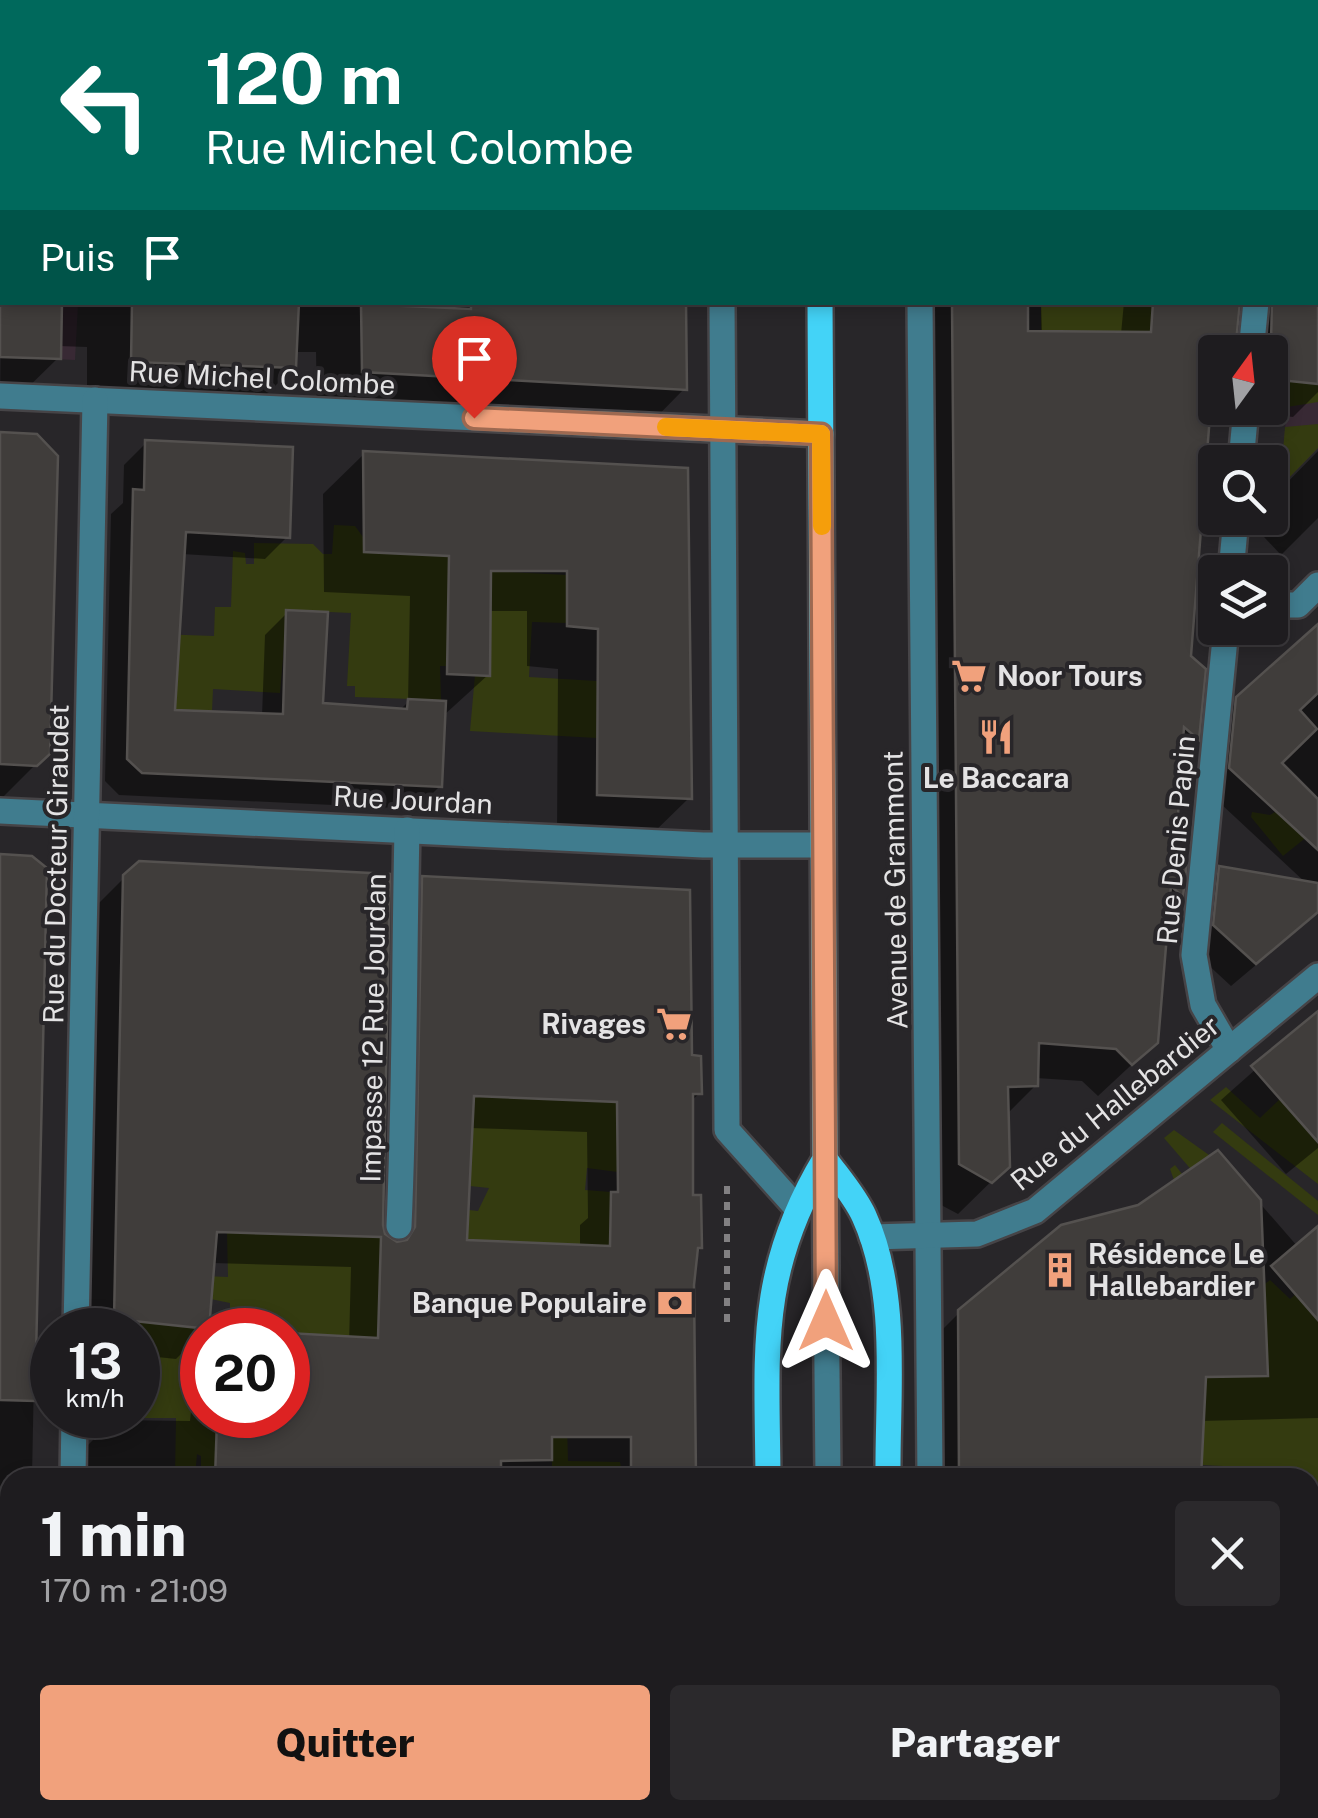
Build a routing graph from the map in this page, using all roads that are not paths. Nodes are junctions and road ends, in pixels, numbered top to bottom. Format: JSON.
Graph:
{"nodes":[{"id":1,"x":722,"y":305,"type":"edge"},
{"id":2,"x":820,"y":305,"type":"edge"},
{"id":3,"x":920,"y":305,"type":"edge"},
{"id":4,"x":1256,"y":305,"type":"edge"},
{"id":5,"x":1253,"y":335,"type":"edge"},
{"id":6,"x":0,"y":396,"type":"edge"},
{"id":7,"x":95,"y":400,"type":"junction"},
{"id":8,"x":723,"y":430,"type":"junction"},
{"id":9,"x":821,"y":434,"type":"junction"},
{"id":10,"x":1318,"y":584,"type":"edge"},
{"id":11,"x":1288,"y":605,"type":"edge"},
{"id":12,"x":1224,"y":645,"type":"edge"},
{"id":13,"x":0,"y":811,"type":"edge"},
{"id":14,"x":87,"y":815,"type":"junction"},
{"id":15,"x":407,"y":830,"type":"junction"},
{"id":16,"x":726,"y":845,"type":"junction"},
{"id":17,"x":823,"y":845,"type":"junction"},
{"id":18,"x":1318,"y":976,"type":"edge"},
{"id":19,"x":1229,"y":1050,"type":"junction"},
{"id":20,"x":825,"y":1158,"type":"junction"},
{"id":21,"x":796,"y":1207,"type":"junction"},
{"id":22,"x":399,"y":1226,"type":"dead end"},
{"id":23,"x":929,"y":1236,"type":"junction"},
{"id":24,"x":872,"y":1237,"type":"junction"},
{"id":25,"x":76,"y":1308,"type":"edge"},
{"id":26,"x":74,"y":1438,"type":"edge"},
{"id":27,"x":73,"y":1468,"type":"edge"},
{"id":28,"x":768,"y":1468,"type":"edge"},
{"id":29,"x":828,"y":1468,"type":"edge"},
{"id":30,"x":888,"y":1468,"type":"edge"},
{"id":31,"x":930,"y":1468,"type":"edge"}],
"edges":[{"from":1,"to":8,"type":"street"},
{"from":2,"to":9,"type":"main road"},
{"from":3,"to":23,"type":"street","name":"Avenue de Grammont"},
{"from":4,"to":5,"type":"street"},
{"from":6,"to":7,"type":"street","name":"Rue Michel Colombe"},
{"from":7,"to":8,"type":"street","name":"Rue Michel Colombe"},
{"from":7,"to":14,"type":"street","name":"Rue du Docteur Giraudet"},
{"from":8,"to":9,"type":"street","name":"Rue Michel Colombe"},
{"from":8,"to":16,"type":"street"},
{"from":9,"to":17,"type":"main road"},
{"from":10,"to":11,"type":"street"},
{"from":12,"to":19,"type":"street","name":"Rue Denis Papin"},
{"from":13,"to":14,"type":"street","name":"Rue Jourdan"},
{"from":14,"to":15,"type":"street","name":"Rue Jourdan"},
{"from":14,"to":25,"type":"street","name":"Rue du Docteur Giraudet"},
{"from":15,"to":16,"type":"street","name":"Rue Jourdan"},
{"from":15,"to":22,"type":"street","name":"Impasse 12 Rue Jourdan"},
{"from":16,"to":17,"type":"street","name":"Rue Jourdan"},
{"from":16,"to":21,"type":"street"},
{"from":17,"to":20,"type":"main road"},
{"from":18,"to":19,"type":"street","name":"Rue du Hallebardier"},
{"from":19,"to":23,"type":"street","name":"Rue du Hallebardier"},
{"from":20,"to":21,"type":"main road"},
{"from":20,"to":24,"type":"main road"},
{"from":20,"to":29,"type":"street"},
{"from":21,"to":28,"type":"main road"},
{"from":23,"to":24,"type":"street","name":"Rue du Hallebardier"},
{"from":23,"to":31,"type":"street","name":"Avenue de Grammont"},
{"from":24,"to":30,"type":"main road"},
{"from":26,"to":27,"type":"street"}]}
